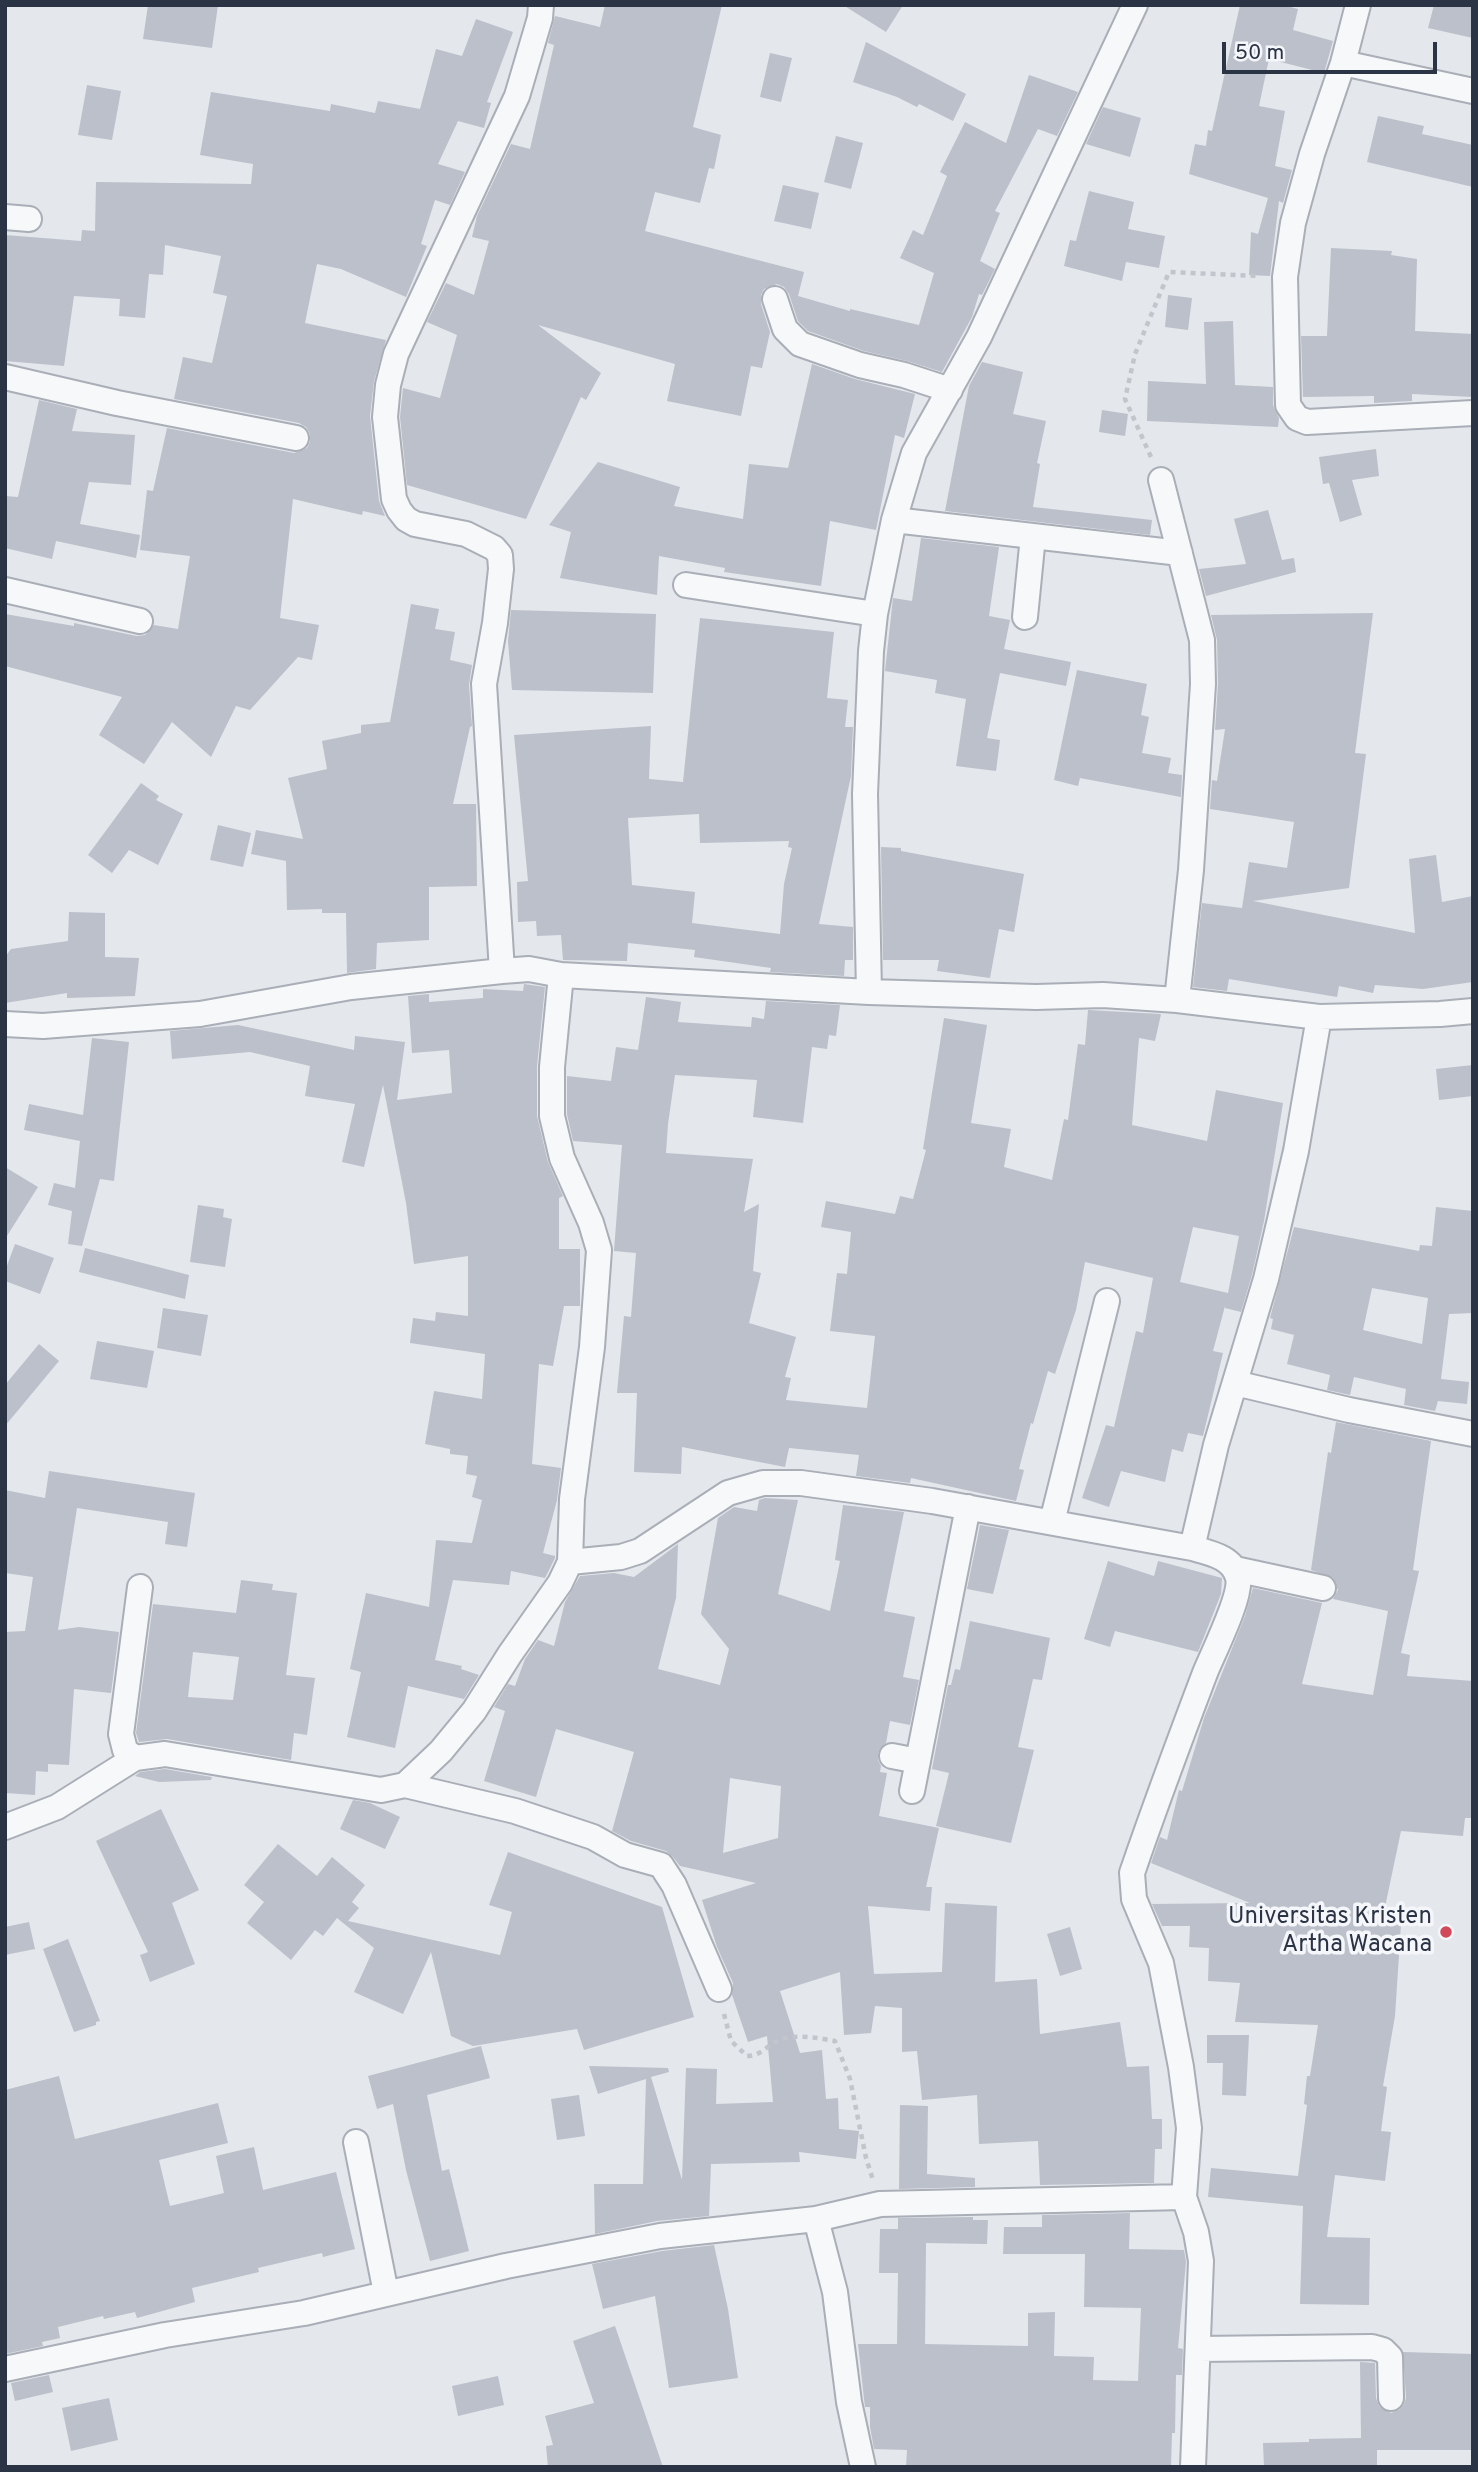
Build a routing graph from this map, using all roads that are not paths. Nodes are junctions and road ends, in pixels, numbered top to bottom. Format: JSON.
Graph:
{"nodes":[{"id":1,"x":541,"y":5,"type":"edge"},
{"id":2,"x":1135,"y":5,"type":"edge"},
{"id":3,"x":1358,"y":5,"type":"edge"},
{"id":4,"x":1343,"y":63,"type":"junction"},
{"id":5,"x":1473,"y":91,"type":"edge"},
{"id":6,"x":775,"y":299,"type":"dead end"},
{"id":7,"x":5,"y":377,"type":"edge"},
{"id":8,"x":950,"y":390,"type":"junction"},
{"id":9,"x":1473,"y":414,"type":"edge"},
{"id":10,"x":296,"y":438,"type":"dead end"},
{"id":11,"x":1161,"y":480,"type":"road end"},
{"id":12,"x":894,"y":520,"type":"junction"},
{"id":13,"x":1033,"y":536,"type":"junction"},
{"id":14,"x":1180,"y":553,"type":"junction"},
{"id":15,"x":686,"y":585,"type":"dead end"},
{"id":16,"x":5,"y":590,"type":"edge"},
{"id":17,"x":875,"y":614,"type":"junction"},
{"id":18,"x":1025,"y":617,"type":"dead end"},
{"id":19,"x":140,"y":621,"type":"dead end"},
{"id":20,"x":502,"y":971,"type":"junction"},
{"id":21,"x":561,"y":975,"type":"junction"},
{"id":22,"x":869,"y":992,"type":"junction"},
{"id":23,"x":1177,"y":1000,"type":"junction"},
{"id":24,"x":1473,"y":1011,"type":"edge"},
{"id":25,"x":1319,"y":1017,"type":"junction"},
{"id":26,"x":5,"y":1024,"type":"edge"},
{"id":27,"x":1107,"y":1301,"type":"dead end"},
{"id":28,"x":1235,"y":1383,"type":"junction"},
{"id":29,"x":1473,"y":1434,"type":"edge"},
{"id":30,"x":968,"y":1507,"type":"junction"},
{"id":31,"x":1052,"y":1522,"type":"junction"},
{"id":32,"x":1192,"y":1548,"type":"junction"},
{"id":33,"x":570,"y":1562,"type":"junction"},
{"id":34,"x":1235,"y":1569,"type":"junction"},
{"id":35,"x":140,"y":1587,"type":"dead end"},
{"id":36,"x":1324,"y":1588,"type":"dead end"},
{"id":37,"x":892,"y":1756,"type":"dead end"},
{"id":38,"x":135,"y":1758,"type":"junction"},
{"id":39,"x":918,"y":1761,"type":"junction"},
{"id":40,"x":405,"y":1785,"type":"junction"},
{"id":41,"x":912,"y":1791,"type":"dead end"},
{"id":42,"x":5,"y":1827,"type":"edge"},
{"id":43,"x":719,"y":1989,"type":"road end"},
{"id":44,"x":356,"y":2142,"type":"dead end"},
{"id":45,"x":1184,"y":2197,"type":"junction"},
{"id":46,"x":816,"y":2219,"type":"junction"},
{"id":47,"x":386,"y":2293,"type":"junction"},
{"id":48,"x":1198,"y":2349,"type":"junction"},
{"id":49,"x":5,"y":2369,"type":"edge"},
{"id":50,"x":1391,"y":2398,"type":"dead end"},
{"id":51,"x":863,"y":2467,"type":"edge"},
{"id":52,"x":1193,"y":2467,"type":"edge"}],
"edges":[{"from":1,"to":20,"type":"street"},
{"from":2,"to":8,"type":"street"},
{"from":3,"to":4,"type":"street"},
{"from":4,"to":5,"type":"street"},
{"from":4,"to":9,"type":"street"},
{"from":6,"to":8,"type":"street"},
{"from":7,"to":10,"type":"street"},
{"from":8,"to":12,"type":"street"},
{"from":11,"to":14,"type":"street"},
{"from":12,"to":13,"type":"street"},
{"from":12,"to":17,"type":"street"},
{"from":13,"to":14,"type":"street"},
{"from":13,"to":18,"type":"street"},
{"from":14,"to":23,"type":"street"},
{"from":15,"to":17,"type":"street"},
{"from":16,"to":19,"type":"street"},
{"from":17,"to":22,"type":"street"},
{"from":20,"to":21,"type":"street"},
{"from":20,"to":26,"type":"street"},
{"from":21,"to":22,"type":"street"},
{"from":21,"to":33,"type":"street"},
{"from":22,"to":23,"type":"street"},
{"from":23,"to":25,"type":"street"},
{"from":24,"to":25,"type":"street"},
{"from":25,"to":28,"type":"street"},
{"from":27,"to":31,"type":"street"},
{"from":28,"to":29,"type":"street"},
{"from":28,"to":32,"type":"street"},
{"from":30,"to":31,"type":"street"},
{"from":30,"to":33,"type":"street"},
{"from":30,"to":39,"type":"street"},
{"from":31,"to":32,"type":"street"},
{"from":32,"to":34,"type":"street"},
{"from":33,"to":40,"type":"street"},
{"from":34,"to":36,"type":"street"},
{"from":34,"to":45,"type":"street"},
{"from":35,"to":38,"type":"street"},
{"from":37,"to":39,"type":"street"},
{"from":38,"to":40,"type":"street"},
{"from":38,"to":42,"type":"street"},
{"from":39,"to":41,"type":"street"},
{"from":40,"to":43,"type":"street"},
{"from":44,"to":47,"type":"street"},
{"from":45,"to":46,"type":"street"},
{"from":45,"to":48,"type":"street"},
{"from":46,"to":47,"type":"street"},
{"from":46,"to":51,"type":"street"},
{"from":47,"to":49,"type":"street"},
{"from":48,"to":50,"type":"street"},
{"from":48,"to":52,"type":"street"}]}
